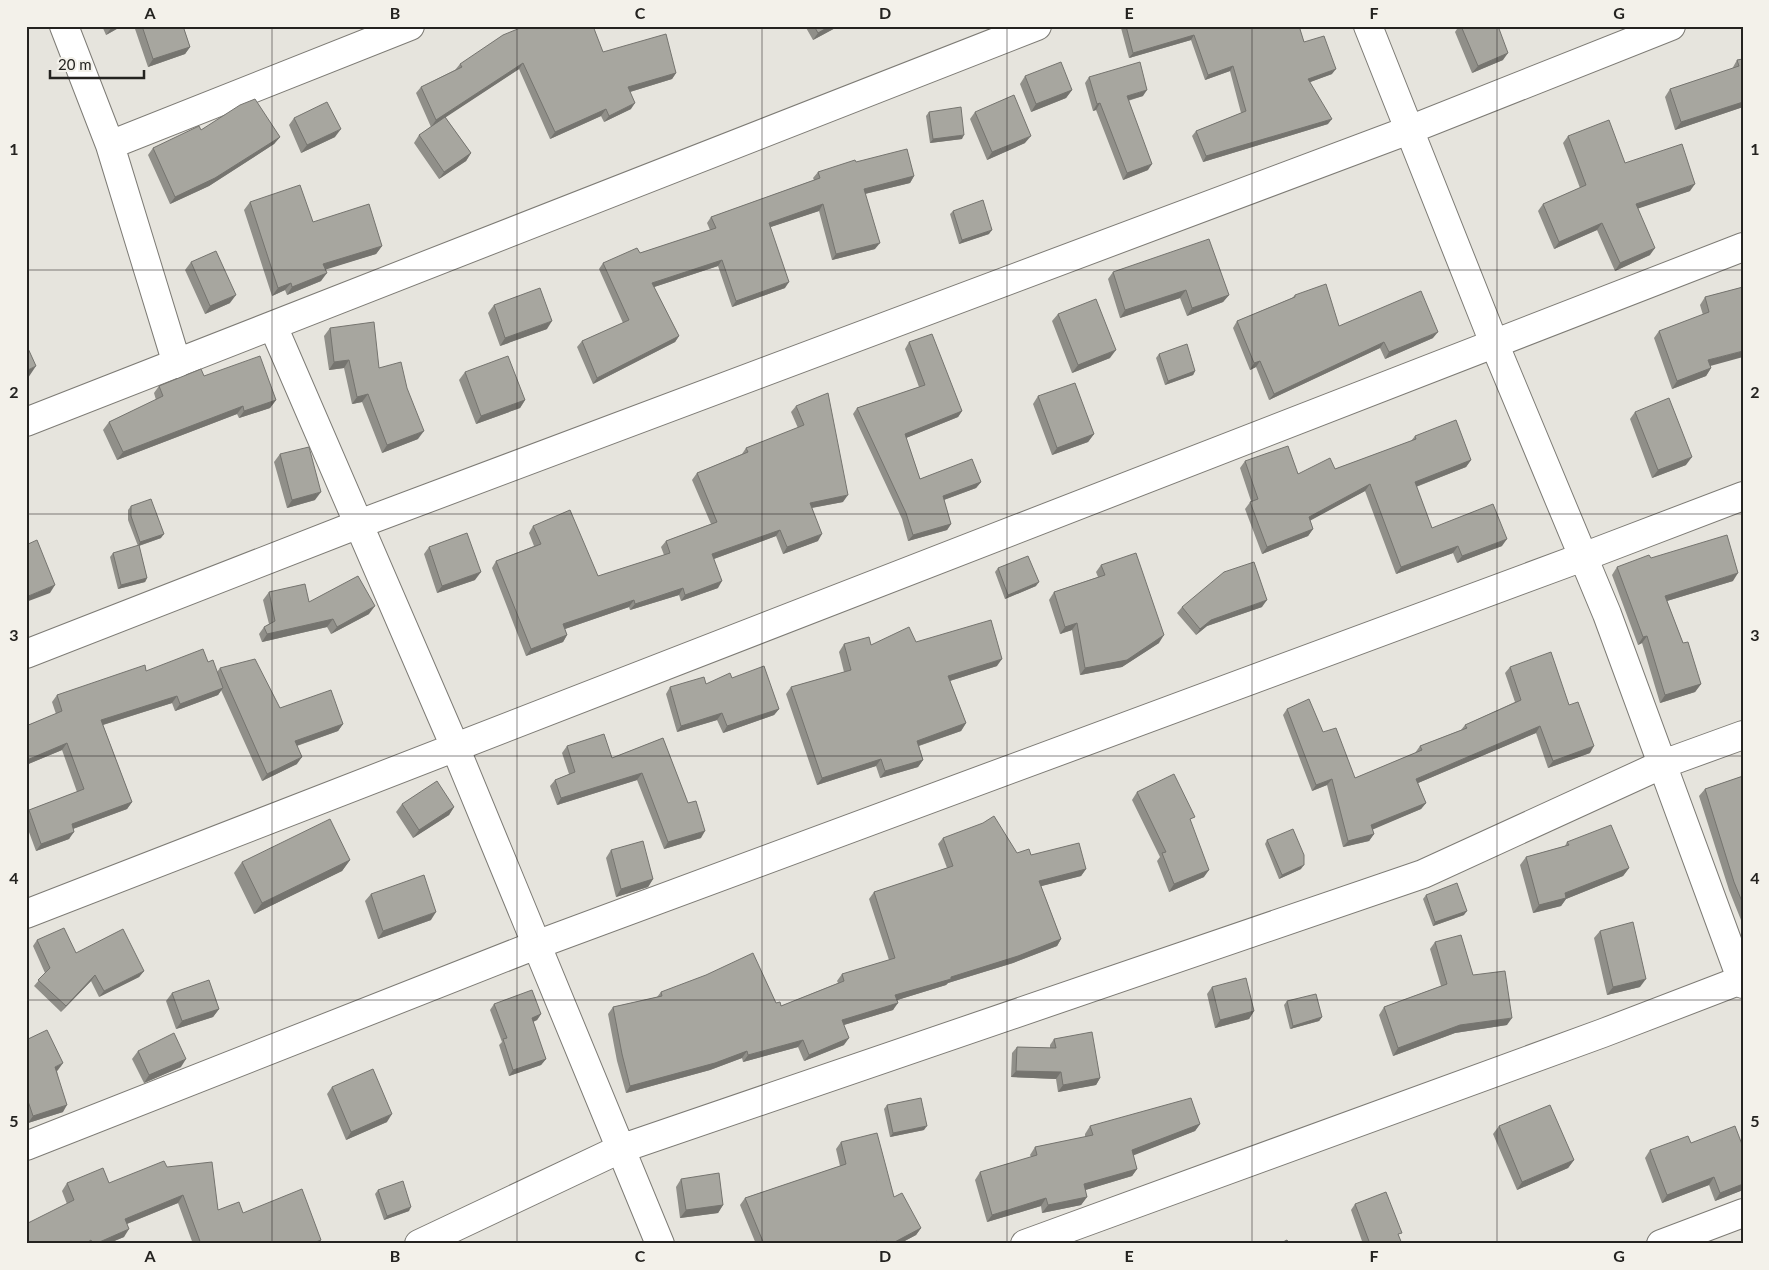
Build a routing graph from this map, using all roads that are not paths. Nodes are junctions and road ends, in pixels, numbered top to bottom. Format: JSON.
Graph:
{"nodes":[{"id":1,"x":64,"y":26,"type":"edge"},
{"id":2,"x":410,"y":26,"type":"edge"},
{"id":3,"x":1037,"y":26,"type":"edge"},
{"id":4,"x":1368,"y":26,"type":"edge"},
{"id":5,"x":1670,"y":26,"type":"edge"},
{"id":6,"x":1410,"y":130,"type":"junction"},
{"id":7,"x":110,"y":145,"type":"junction"},
{"id":8,"x":1743,"y":247,"type":"edge"},
{"id":9,"x":273,"y":326,"type":"junction"},
{"id":10,"x":1494,"y":343,"type":"junction"},
{"id":11,"x":177,"y":364,"type":"junction"},
{"id":12,"x":26,"y":422,"type":"edge"},
{"id":13,"x":1743,"y":496,"type":"edge"},
{"id":14,"x":359,"y":524,"type":"junction"},
{"id":15,"x":1583,"y":556,"type":"junction"},
{"id":16,"x":26,"y":654,"type":"edge"},
{"id":17,"x":1743,"y":735,"type":"edge"},
{"id":18,"x":455,"y":747,"type":"junction"},
{"id":19,"x":1663,"y":764,"type":"junction"},
{"id":20,"x":26,"y":914,"type":"edge"},
{"id":21,"x":536,"y":945,"type":"junction"},
{"id":22,"x":1742,"y":982,"type":"edge"},
{"id":23,"x":26,"y":1146,"type":"edge"},
{"id":24,"x":620,"y":1149,"type":"junction"},
{"id":25,"x":1743,"y":1213,"type":"edge"},
{"id":26,"x":419,"y":1244,"type":"edge"},
{"id":27,"x":660,"y":1244,"type":"edge"},
{"id":28,"x":1026,"y":1244,"type":"edge"},
{"id":29,"x":1661,"y":1244,"type":"edge"}],
"edges":[{"from":1,"to":7,"type":"street"},
{"from":2,"to":7,"type":"street"},
{"from":3,"to":9,"type":"street"},
{"from":4,"to":6,"type":"street"},
{"from":5,"to":6,"type":"street"},
{"from":6,"to":10,"type":"street"},
{"from":6,"to":14,"type":"street"},
{"from":7,"to":11,"type":"street"},
{"from":8,"to":10,"type":"street"},
{"from":9,"to":11,"type":"street"},
{"from":9,"to":14,"type":"street"},
{"from":10,"to":15,"type":"street"},
{"from":10,"to":18,"type":"street"},
{"from":11,"to":12,"type":"street"},
{"from":13,"to":15,"type":"street"},
{"from":14,"to":16,"type":"street"},
{"from":14,"to":18,"type":"street"},
{"from":15,"to":19,"type":"street"},
{"from":15,"to":21,"type":"street"},
{"from":17,"to":19,"type":"street"},
{"from":18,"to":20,"type":"street"},
{"from":18,"to":21,"type":"street"},
{"from":19,"to":22,"type":"street"},
{"from":19,"to":24,"type":"street"},
{"from":21,"to":23,"type":"street"},
{"from":21,"to":24,"type":"street"},
{"from":22,"to":28,"type":"street"},
{"from":24,"to":26,"type":"street"},
{"from":24,"to":27,"type":"street"},
{"from":25,"to":29,"type":"street"}]}
